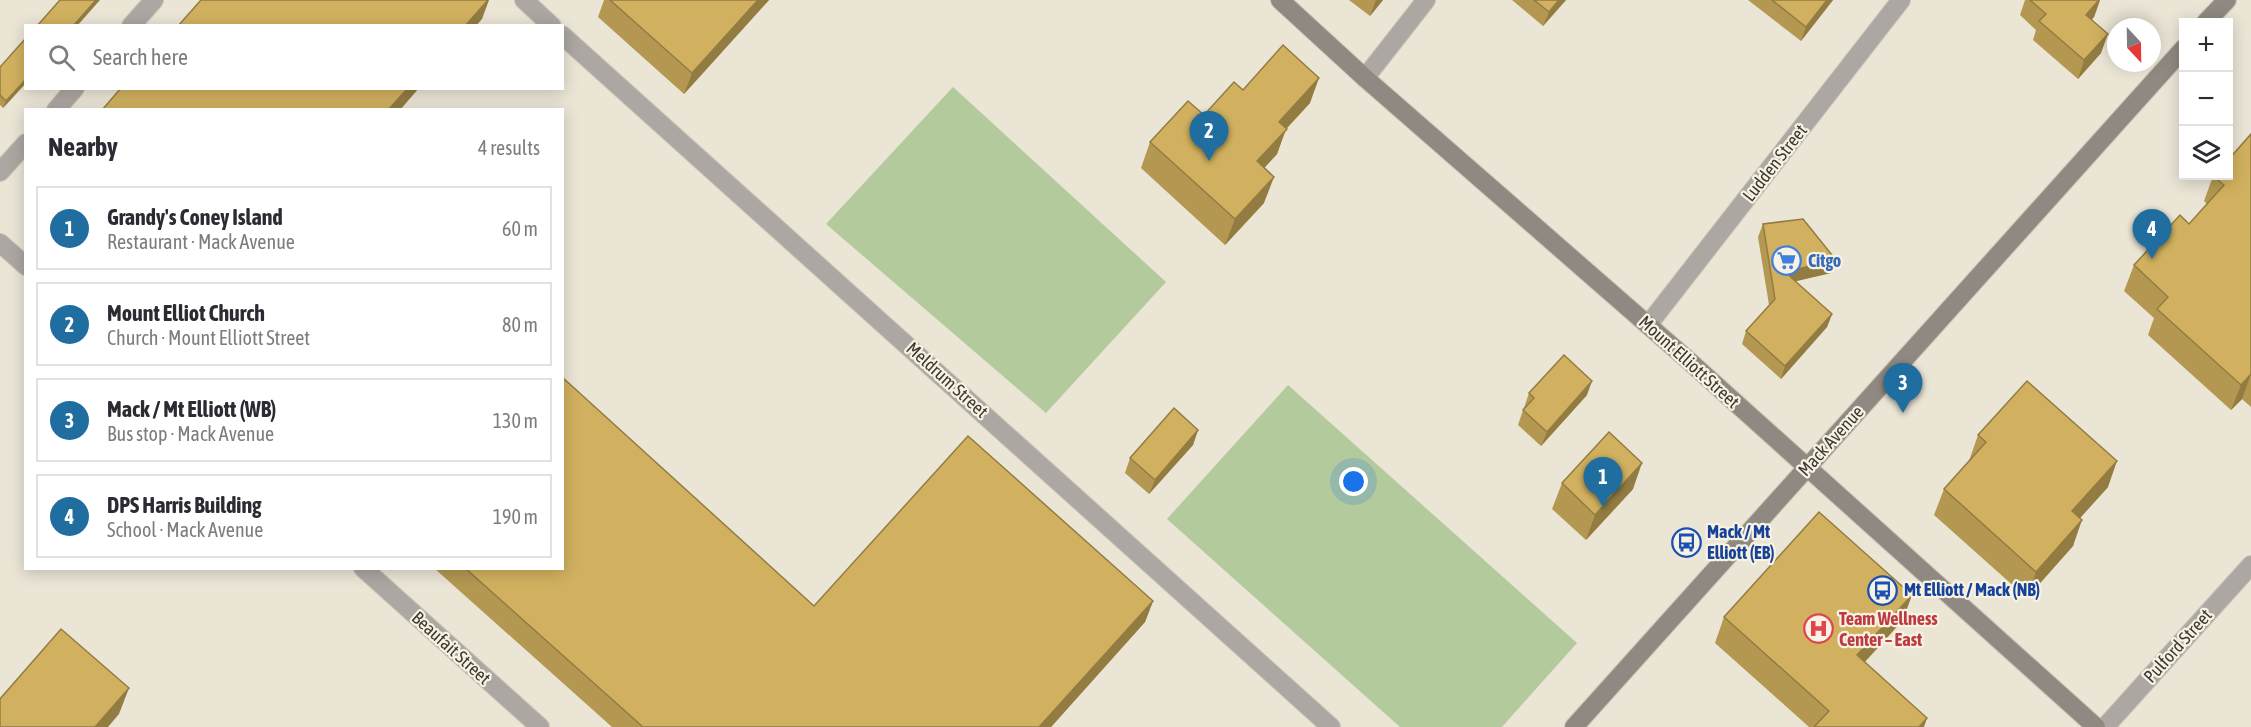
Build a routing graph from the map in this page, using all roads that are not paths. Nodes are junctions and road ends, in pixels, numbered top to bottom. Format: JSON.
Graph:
{"nodes":[{"id":1,"x":154,"y":0,"type":"edge"},
{"id":2,"x":524,"y":0,"type":"edge"},
{"id":3,"x":1280,"y":0,"type":"edge"},
{"id":4,"x":1426,"y":0,"type":"edge"},
{"id":5,"x":1901,"y":0,"type":"edge"},
{"id":6,"x":2227,"y":0,"type":"edge"},
{"id":7,"x":2210,"y":18,"type":"edge"},
{"id":8,"x":133,"y":24,"type":"edge"},
{"id":9,"x":550,"y":24,"type":"edge"},
{"id":10,"x":564,"y":37,"type":"edge"},
{"id":11,"x":2179,"y":54,"type":"edge"},
{"id":12,"x":1365,"y":78,"type":"junction"},
{"id":13,"x":73,"y":90,"type":"edge"},
{"id":14,"x":58,"y":108,"type":"edge"},
{"id":15,"x":24,"y":145,"type":"edge"},
{"id":16,"x":0,"y":172,"type":"edge"},
{"id":17,"x":0,"y":243,"type":"edge"},
{"id":18,"x":24,"y":264,"type":"edge"},
{"id":19,"x":1648,"y":325,"type":"junction"},
{"id":20,"x":1807,"y":467,"type":"junction"},
{"id":21,"x":2251,"y":565,"type":"edge"},
{"id":22,"x":365,"y":570,"type":"edge"},
{"id":23,"x":540,"y":727,"type":"edge"},
{"id":24,"x":1331,"y":727,"type":"edge"},
{"id":25,"x":1574,"y":727,"type":"edge"},
{"id":26,"x":2096,"y":727,"type":"edge"},
{"id":27,"x":2105,"y":727,"type":"edge"}],
"edges":[{"from":1,"to":8,"type":"street"},
{"from":2,"to":9,"type":"street"},
{"from":3,"to":12,"type":"main road","name":"Mount Elliott Street"},
{"from":4,"to":12,"type":"street"},
{"from":5,"to":19,"type":"street","name":"Ludden Street"},
{"from":6,"to":7,"type":"main road"},
{"from":10,"to":24,"type":"street","name":"Meldrum Street"},
{"from":11,"to":20,"type":"main road","name":"Mack Avenue"},
{"from":12,"to":19,"type":"main road","name":"Mount Elliott Street"},
{"from":13,"to":14,"type":"street"},
{"from":15,"to":16,"type":"street"},
{"from":17,"to":18,"type":"street"},
{"from":19,"to":20,"type":"main road","name":"Mount Elliott Street"},
{"from":20,"to":25,"type":"main road","name":"Mack Avenue"},
{"from":20,"to":26,"type":"main road","name":"Mount Elliott Street"},
{"from":21,"to":27,"type":"street","name":"Pulford Street"},
{"from":22,"to":23,"type":"street","name":"Beaufait Street"}]}
